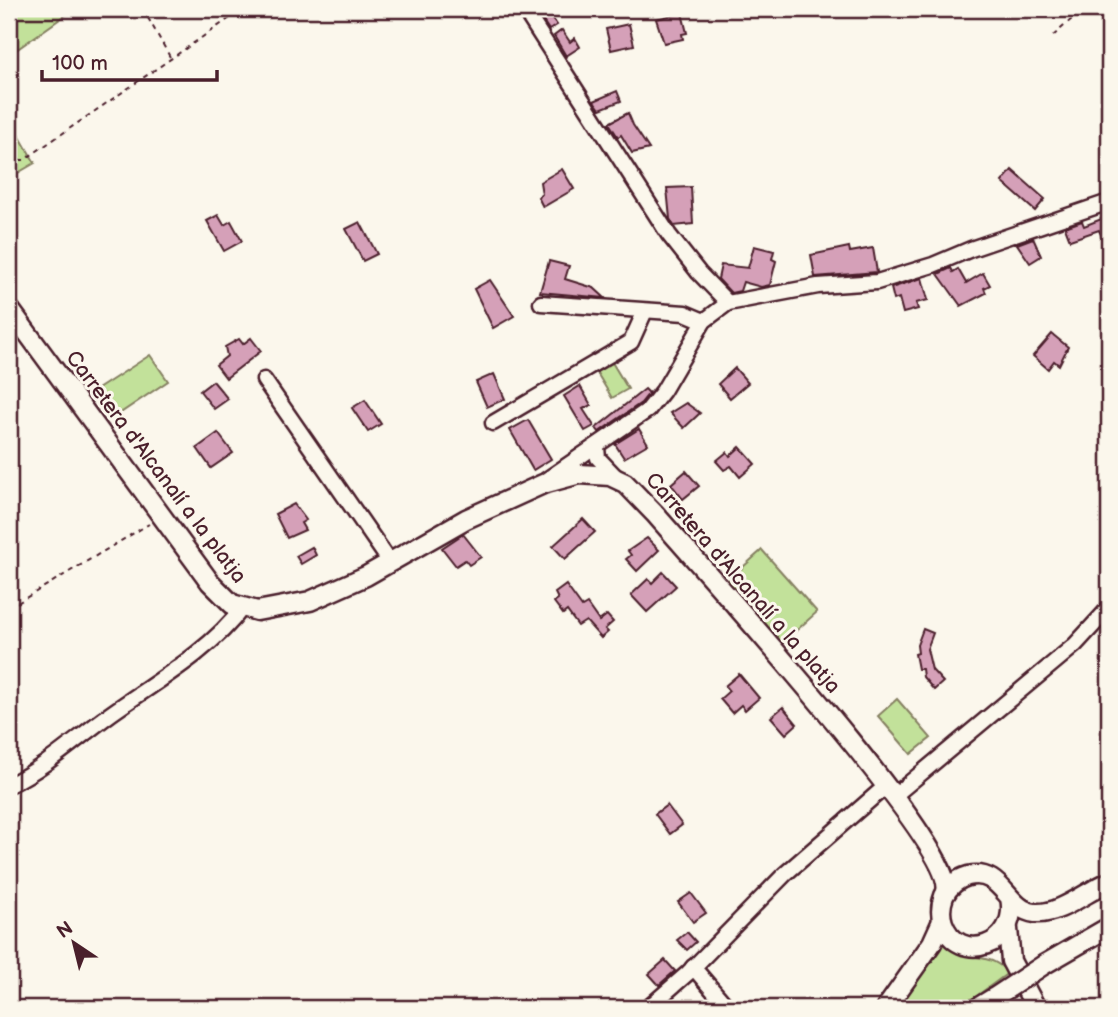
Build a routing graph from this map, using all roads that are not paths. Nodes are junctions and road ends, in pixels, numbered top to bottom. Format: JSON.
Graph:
{"nodes":[{"id":1,"x":524,"y":9,"type":"edge"},
{"id":2,"x":1109,"y":202,"type":"edge"},
{"id":3,"x":541,"y":303,"type":"dead end"},
{"id":4,"x":728,"y":303,"type":"junction"},
{"id":5,"x":9,"y":308,"type":"edge"},
{"id":6,"x":645,"y":311,"type":"junction"},
{"id":7,"x":704,"y":321,"type":"junction"},
{"id":8,"x":264,"y":380,"type":"dead end"},
{"id":9,"x":493,"y":423,"type":"dead end"},
{"id":10,"x":597,"y":447,"type":"junction"},
{"id":11,"x":625,"y":483,"type":"junction"},
{"id":12,"x":525,"y":493,"type":"junction"},
{"id":13,"x":390,"y":562,"type":"junction"},
{"id":14,"x":242,"y":608,"type":"junction"},
{"id":15,"x":1109,"y":608,"type":"edge"},
{"id":16,"x":9,"y":785,"type":"edge"},
{"id":17,"x":891,"y":790,"type":"junction"},
{"id":18,"x":929,"y":845,"type":"junction"},
{"id":19,"x":972,"y":875,"type":"junction"},
{"id":20,"x":1109,"y":882,"type":"edge"},
{"id":21,"x":946,"y":892,"type":"junction"},
{"id":22,"x":1010,"y":898,"type":"junction"},
{"id":23,"x":942,"y":921,"type":"junction"},
{"id":24,"x":1109,"y":927,"type":"edge"},
{"id":25,"x":1008,"y":929,"type":"junction"},
{"id":26,"x":975,"y":947,"type":"junction"},
{"id":27,"x":693,"y":967,"type":"junction"},
{"id":28,"x":1032,"y":1001,"type":"edge"},
{"id":29,"x":648,"y":1008,"type":"edge"},
{"id":30,"x":728,"y":1008,"type":"edge"},
{"id":31,"x":886,"y":1008,"type":"edge"},
{"id":32,"x":976,"y":1008,"type":"edge"}],
"edges":[{"from":1,"to":4,"type":"street"},
{"from":2,"to":4,"type":"street"},
{"from":3,"to":6,"type":"street"},
{"from":4,"to":7,"type":"street"},
{"from":5,"to":14,"type":"main road","name":"Carretera d'Alcanalí a la platja"},
{"from":6,"to":7,"type":"street"},
{"from":6,"to":9,"type":"street"},
{"from":7,"to":10,"type":"street"},
{"from":8,"to":13,"type":"street"},
{"from":10,"to":11,"type":"street"},
{"from":10,"to":12,"type":"street"},
{"from":11,"to":12,"type":"main road","name":"Carretera d'Alcanalí a la platja"},
{"from":11,"to":17,"type":"main road","name":"Carretera d'Alcanalí a la platja"},
{"from":12,"to":13,"type":"main road","name":"Carretera d'Alcanalí a la platja"},
{"from":13,"to":14,"type":"main road","name":"Carretera d'Alcanalí a la platja"},
{"from":14,"to":16,"type":"street"},
{"from":15,"to":17,"type":"street"},
{"from":17,"to":18,"type":"main road","name":"Carretera d'Alcanalí a la platja"},
{"from":17,"to":27,"type":"street"},
{"from":18,"to":19,"type":"main road","name":"Carretera d'Alcanalí a la platja"},
{"from":18,"to":21,"type":"main road","name":"Carretera d'Alcanalí a la platja"},
{"from":19,"to":21,"type":"main road"},
{"from":19,"to":22,"type":"main road"},
{"from":20,"to":22,"type":"main road"},
{"from":21,"to":23,"type":"main road"},
{"from":22,"to":25,"type":"main road"},
{"from":23,"to":26,"type":"main road"},
{"from":23,"to":31,"type":"main road"},
{"from":24,"to":32,"type":"main road","bridge":true},
{"from":25,"to":26,"type":"main road"},
{"from":25,"to":28,"type":"main road"},
{"from":26,"to":28,"type":"main road"},
{"from":27,"to":29,"type":"street"},
{"from":27,"to":30,"type":"street"}]}
